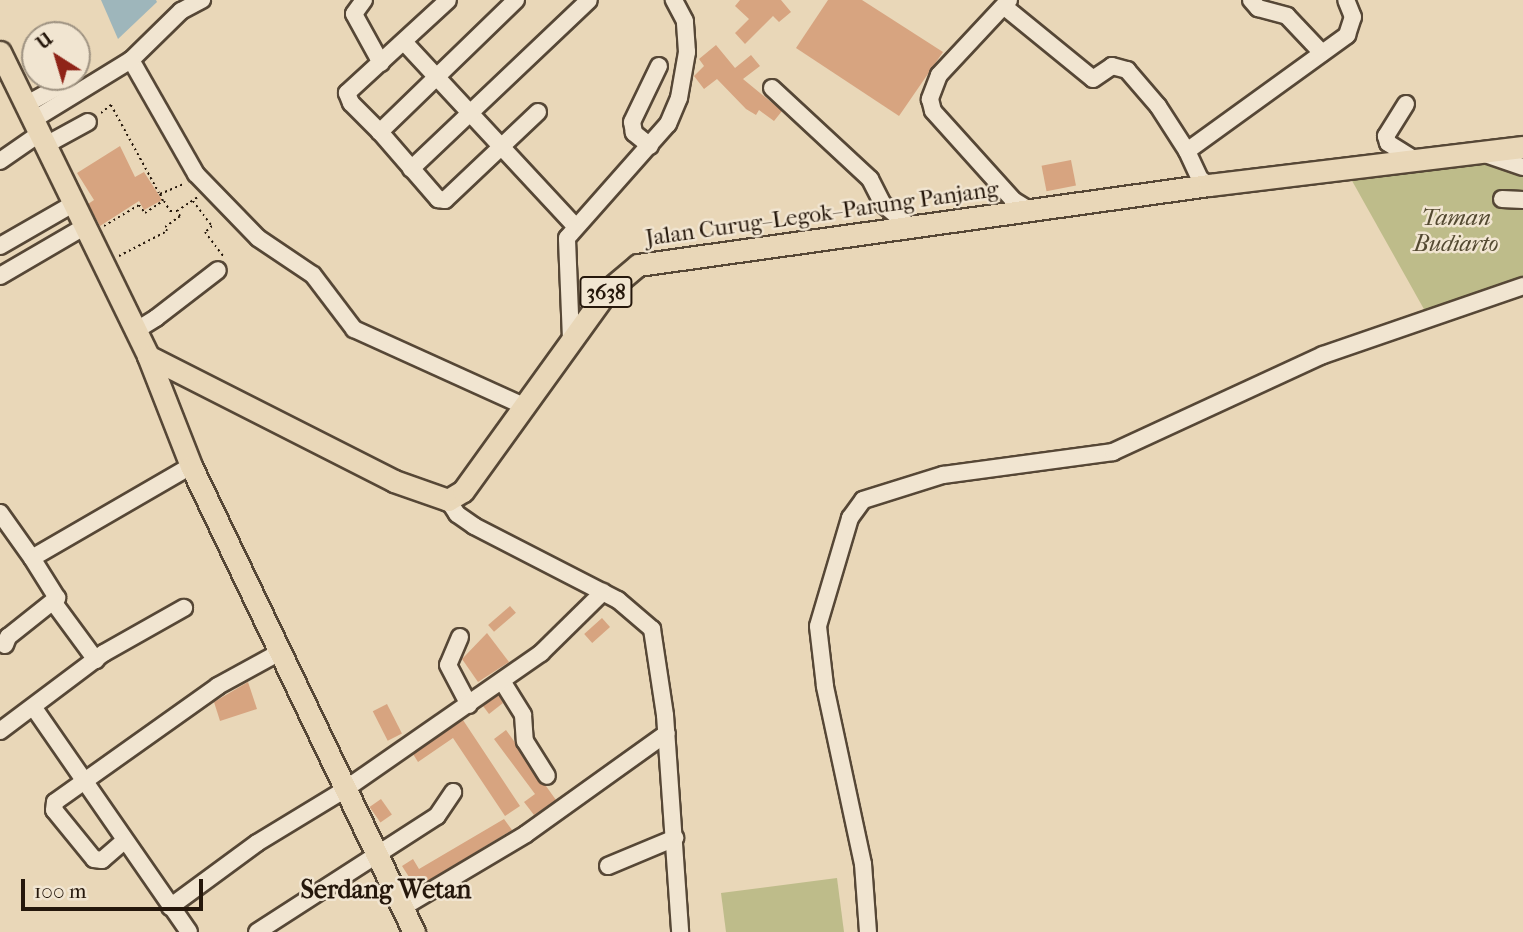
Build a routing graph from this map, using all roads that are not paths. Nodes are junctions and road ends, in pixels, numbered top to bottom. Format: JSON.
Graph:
{"nodes":[{"id":1,"x":202,"y":0,"type":"edge"},
{"id":2,"x":364,"y":0,"type":"edge"},
{"id":3,"x":448,"y":0,"type":"edge"},
{"id":4,"x":516,"y":0,"type":"edge"},
{"id":5,"x":674,"y":0,"type":"edge"},
{"id":6,"x":1251,"y":0,"type":"edge"},
{"id":7,"x":1346,"y":0,"type":"edge"},
{"id":8,"x":585,"y":1,"type":"edge"},
{"id":9,"x":1008,"y":4,"type":"edge"},
{"id":10,"x":177,"y":6,"type":"edge"},
{"id":11,"x":405,"y":43,"type":"junction"},
{"id":12,"x":0,"y":52,"type":"edge"},
{"id":13,"x":1322,"y":53,"type":"junction"},
{"id":14,"x":131,"y":60,"type":"junction"},
{"id":15,"x":381,"y":63,"type":"junction"},
{"id":16,"x":659,"y":66,"type":"dead end"},
{"id":17,"x":438,"y":78,"type":"junction"},
{"id":18,"x":772,"y":88,"type":"dead end"},
{"id":19,"x":61,"y":91,"type":"edge"},
{"id":20,"x":1406,"y":104,"type":"dead end"},
{"id":21,"x":538,"y":112,"type":"dead end"},
{"id":22,"x":469,"y":113,"type":"junction"},
{"id":23,"x":88,"y":122,"type":"road end"},
{"id":24,"x":36,"y":126,"type":"junction"},
{"id":25,"x":380,"y":132,"type":"junction"},
{"id":26,"x":650,"y":146,"type":"junction"},
{"id":27,"x":1523,"y":147,"type":"edge"},
{"id":28,"x":503,"y":148,"type":"junction"},
{"id":29,"x":1186,"y":151,"type":"junction"},
{"id":30,"x":1481,"y":153,"type":"junction"},
{"id":31,"x":1417,"y":161,"type":"junction"},
{"id":32,"x":0,"y":162,"type":"edge"},
{"id":33,"x":1523,"y":167,"type":"edge"},
{"id":34,"x":411,"y":169,"type":"junction"},
{"id":35,"x":1209,"y":185,"type":"junction"},
{"id":36,"x":1502,"y":199,"type":"dead end"},
{"id":37,"x":1523,"y":200,"type":"edge"},
{"id":38,"x":73,"y":204,"type":"junction"},
{"id":39,"x":1032,"y":212,"type":"junction"},
{"id":40,"x":575,"y":226,"type":"junction"},
{"id":41,"x":909,"y":226,"type":"junction"},
{"id":42,"x":87,"y":232,"type":"junction"},
{"id":43,"x":0,"y":246,"type":"edge"},
{"id":44,"x":218,"y":270,"type":"road end"},
{"id":45,"x":0,"y":276,"type":"edge"},
{"id":46,"x":1523,"y":286,"type":"edge"},
{"id":47,"x":133,"y":326,"type":"junction"},
{"id":48,"x":571,"y":339,"type":"junction"},
{"id":49,"x":148,"y":356,"type":"junction"},
{"id":50,"x":524,"y":406,"type":"junction"},
{"id":51,"x":191,"y":466,"type":"junction"},
{"id":52,"x":448,"y":500,"type":"junction"},
{"id":53,"x":0,"y":513,"type":"edge"},
{"id":54,"x":32,"y":558,"type":"junction"},
{"id":55,"x":603,"y":592,"type":"junction"},
{"id":56,"x":54,"y":603,"type":"junction"},
{"id":57,"x":184,"y":608,"type":"dead end"},
{"id":58,"x":460,"y":637,"type":"dead end"},
{"id":59,"x":5,"y":645,"type":"dead end"},
{"id":60,"x":280,"y":652,"type":"junction"},
{"id":61,"x":96,"y":660,"type":"junction"},
{"id":62,"x":502,"y":681,"type":"junction"},
{"id":63,"x":469,"y":705,"type":"junction"},
{"id":64,"x":34,"y":708,"type":"junction"},
{"id":65,"x":0,"y":731,"type":"edge"},
{"id":66,"x":667,"y":733,"type":"junction"},
{"id":67,"x":547,"y":776,"type":"dead end"},
{"id":68,"x":83,"y":785,"type":"junction"},
{"id":69,"x":344,"y":790,"type":"junction"},
{"id":70,"x":453,"y":792,"type":"dead end"},
{"id":71,"x":675,"y":838,"type":"junction"},
{"id":72,"x":124,"y":841,"type":"junction"},
{"id":73,"x":376,"y":856,"type":"junction"},
{"id":74,"x":608,"y":866,"type":"dead end"},
{"id":75,"x":170,"y":907,"type":"junction"},
{"id":76,"x":402,"y":908,"type":"junction"},
{"id":77,"x":189,"y":932,"type":"edge"},
{"id":78,"x":257,"y":932,"type":"edge"},
{"id":79,"x":414,"y":932,"type":"edge"},
{"id":80,"x":680,"y":932,"type":"edge"},
{"id":81,"x":868,"y":932,"type":"edge"}],
"edges":[{"from":1,"to":10,"type":"street"},
{"from":2,"to":15,"type":"street"},
{"from":3,"to":11,"type":"street"},
{"from":4,"to":17,"type":"street"},
{"from":5,"to":26,"type":"street"},
{"from":6,"to":13,"type":"street"},
{"from":7,"to":13,"type":"street"},
{"from":8,"to":22,"type":"street"},
{"from":9,"to":29,"type":"street"},
{"from":9,"to":39,"type":"street"},
{"from":10,"to":14,"type":"street"},
{"from":11,"to":15,"type":"street"},
{"from":11,"to":17,"type":"street"},
{"from":12,"to":24,"type":"main road"},
{"from":13,"to":29,"type":"street"},
{"from":14,"to":24,"type":"street"},
{"from":14,"to":50,"type":"street"},
{"from":15,"to":25,"type":"street"},
{"from":16,"to":26,"type":"street"},
{"from":17,"to":22,"type":"street"},
{"from":17,"to":25,"type":"street"},
{"from":18,"to":41,"type":"street"},
{"from":19,"to":24,"type":"street"},
{"from":20,"to":31,"type":"street"},
{"from":21,"to":28,"type":"street"},
{"from":22,"to":28,"type":"street"},
{"from":22,"to":34,"type":"street"},
{"from":23,"to":24,"type":"street"},
{"from":24,"to":32,"type":"street"},
{"from":24,"to":38,"type":"main road"},
{"from":25,"to":34,"type":"street"},
{"from":26,"to":40,"type":"street"},
{"from":27,"to":30,"type":"main road","name":"Jalan Curug–Legok–Parung Panjang","number":"3638"},
{"from":28,"to":34,"type":"street"},
{"from":28,"to":40,"type":"street"},
{"from":29,"to":35,"type":"street"},
{"from":30,"to":31,"type":"main road","name":"Jalan Curug–Legok–Parung Panjang","number":"3638"},
{"from":30,"to":33,"type":"street"},
{"from":31,"to":35,"type":"main road","name":"Jalan Curug–Legok–Parung Panjang","number":"3638"},
{"from":35,"to":39,"type":"main road","name":"Jalan Curug–Legok–Parung Panjang","number":"3638"},
{"from":36,"to":37,"type":"street"},
{"from":38,"to":42,"type":"main road"},
{"from":38,"to":43,"type":"street"},
{"from":39,"to":41,"type":"main road","name":"Jalan Curug–Legok–Parung Panjang","number":"3638"},
{"from":40,"to":48,"type":"street"},
{"from":41,"to":48,"type":"main road","name":"Jalan Curug–Legok–Parung Panjang","number":"3638"},
{"from":42,"to":45,"type":"street"},
{"from":42,"to":47,"type":"main road"},
{"from":44,"to":47,"type":"street"},
{"from":46,"to":81,"type":"street"},
{"from":47,"to":49,"type":"main road"},
{"from":48,"to":50,"type":"main road","name":"Jalan Curug–Legok–Parung Panjang","number":"3638"},
{"from":49,"to":51,"type":"main road"},
{"from":49,"to":52,"type":"main road"},
{"from":50,"to":52,"type":"main road","name":"Jalan Curug–Legok–Parung Panjang","number":"3638"},
{"from":51,"to":54,"type":"street"},
{"from":51,"to":60,"type":"main road"},
{"from":52,"to":55,"type":"street"},
{"from":53,"to":54,"type":"street"},
{"from":54,"to":56,"type":"street"},
{"from":55,"to":62,"type":"street"},
{"from":55,"to":66,"type":"street"},
{"from":56,"to":59,"type":"street"},
{"from":56,"to":61,"type":"street"},
{"from":57,"to":61,"type":"street"},
{"from":58,"to":63,"type":"street"},
{"from":60,"to":68,"type":"street"},
{"from":60,"to":69,"type":"main road"},
{"from":61,"to":64,"type":"street"},
{"from":62,"to":63,"type":"street"},
{"from":62,"to":67,"type":"street"},
{"from":63,"to":69,"type":"street"},
{"from":64,"to":65,"type":"street"},
{"from":64,"to":68,"type":"street"},
{"from":66,"to":71,"type":"street"},
{"from":66,"to":76,"type":"street"},
{"from":68,"to":72,"type":"street"},
{"from":68,"to":72,"type":"street"},
{"from":69,"to":73,"type":"main road"},
{"from":69,"to":75,"type":"street"},
{"from":70,"to":73,"type":"street"},
{"from":71,"to":74,"type":"street"},
{"from":71,"to":80,"type":"street"},
{"from":72,"to":75,"type":"street"},
{"from":73,"to":76,"type":"main road"},
{"from":73,"to":78,"type":"street"},
{"from":75,"to":77,"type":"street"},
{"from":76,"to":79,"type":"main road"}]}
